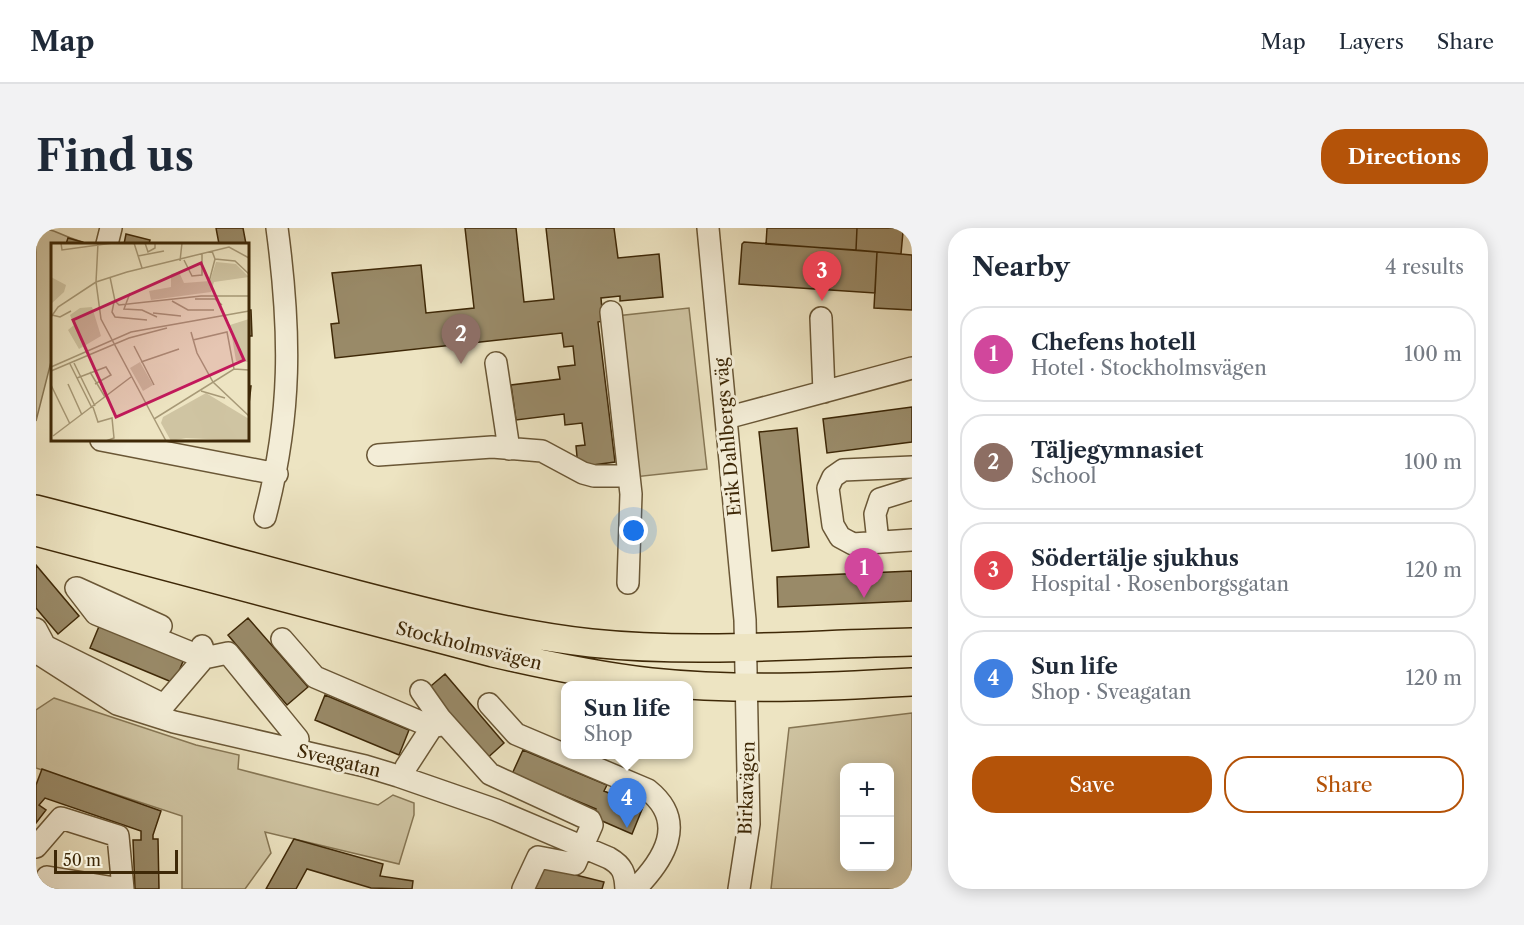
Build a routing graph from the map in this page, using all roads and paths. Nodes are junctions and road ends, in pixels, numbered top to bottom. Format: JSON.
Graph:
{"nodes":[{"id":1,"x":111,"y":228,"type":"edge"},
{"id":2,"x":277,"y":228,"type":"edge"},
{"id":3,"x":708,"y":228,"type":"edge"},
{"id":4,"x":107,"y":243,"type":"edge"},
{"id":5,"x":611,"y":312,"type":"dead end"},
{"id":6,"x":821,"y":318,"type":"dead end"},
{"id":7,"x":496,"y":363,"type":"dead end"},
{"id":8,"x":912,"y":368,"type":"edge"},
{"id":9,"x":824,"y":392,"type":"junction"},
{"id":10,"x":726,"y":418,"type":"junction"},
{"id":11,"x":106,"y":441,"type":"edge"},
{"id":12,"x":509,"y":449,"type":"junction"},
{"id":13,"x":378,"y":455,"type":"dead end"},
{"id":14,"x":912,"y":467,"type":"edge"},
{"id":15,"x":277,"y":474,"type":"junction"},
{"id":16,"x":629,"y":476,"type":"junction"},
{"id":17,"x":912,"y":489,"type":"edge"},
{"id":18,"x":36,"y":509,"type":"edge"},
{"id":19,"x":266,"y":517,"type":"dead end"},
{"id":20,"x":36,"y":532,"type":"edge"},
{"id":21,"x":912,"y":540,"type":"edge"},
{"id":22,"x":878,"y":542,"type":"junction"},
{"id":23,"x":628,"y":583,"type":"dead end"},
{"id":24,"x":36,"y":629,"type":"edge"},
{"id":25,"x":282,"y":639,"type":"dead end"},
{"id":26,"x":912,"y":642,"type":"edge"},
{"id":27,"x":746,"y":647,"type":"junction"},
{"id":28,"x":36,"y":652,"type":"edge"},
{"id":29,"x":204,"y":658,"type":"junction"},
{"id":30,"x":645,"y":681,"type":"edge"},
{"id":31,"x":912,"y":682,"type":"edge"},
{"id":32,"x":693,"y":684,"type":"edge"},
{"id":33,"x":747,"y":687,"type":"junction"},
{"id":34,"x":421,"y":691,"type":"dead end"},
{"id":35,"x":489,"y":704,"type":"dead end"},
{"id":36,"x":162,"y":711,"type":"junction"},
{"id":37,"x":438,"y":726,"type":"junction"},
{"id":38,"x":297,"y":750,"type":"junction"},
{"id":39,"x":561,"y":753,"type":"edge"},
{"id":40,"x":575,"y":759,"type":"edge"},
{"id":41,"x":404,"y":778,"type":"junction"},
{"id":42,"x":36,"y":847,"type":"edge"},
{"id":43,"x":583,"y":847,"type":"junction"},
{"id":44,"x":47,"y":877,"type":"dead end"},
{"id":45,"x":122,"y":889,"type":"edge"},
{"id":46,"x":523,"y":889,"type":"edge"},
{"id":47,"x":626,"y":889,"type":"edge"},
{"id":48,"x":635,"y":889,"type":"edge"},
{"id":49,"x":739,"y":889,"type":"edge"}],
"edges":[{"from":1,"to":4,"type":"street"},
{"from":2,"to":15,"type":"street"},
{"from":3,"to":10,"type":"street","name":"Erik Dahlbergs väg"},
{"from":5,"to":16,"type":"street"},
{"from":6,"to":9,"type":"street"},
{"from":7,"to":12,"type":"street"},
{"from":8,"to":9,"type":"street"},
{"from":9,"to":10,"type":"street"},
{"from":10,"to":27,"type":"street","name":"Erik Dahlbergs väg"},
{"from":11,"to":15,"type":"street"},
{"from":12,"to":13,"type":"street"},
{"from":12,"to":16,"type":"street"},
{"from":14,"to":22,"type":"street"},
{"from":15,"to":19,"type":"street"},
{"from":16,"to":23,"type":"street"},
{"from":17,"to":22,"type":"street"},
{"from":18,"to":27,"type":"main road","name":"Stockholmsvägen"},
{"from":20,"to":30,"type":"main road","name":"Stockholmsvägen"},
{"from":21,"to":22,"type":"street"},
{"from":24,"to":36,"type":"street"},
{"from":25,"to":37,"type":"street"},
{"from":26,"to":27,"type":"main road","name":"Stockholmsvägen"},
{"from":27,"to":33,"type":"street","name":"Erik Dahlbergs väg"},
{"from":28,"to":36,"type":"street","name":"Sveagatan"},
{"from":29,"to":29,"type":"street"},
{"from":29,"to":36,"type":"street"},
{"from":29,"to":38,"type":"street"},
{"from":31,"to":33,"type":"main road","name":"Stockholmsvägen"},
{"from":32,"to":33,"type":"main road","name":"Stockholmsvägen"},
{"from":33,"to":49,"type":"street","name":"Birkavägen"},
{"from":34,"to":37,"type":"street"},
{"from":35,"to":39,"type":"street"},
{"from":36,"to":38,"type":"street","name":"Sveagatan"},
{"from":37,"to":41,"type":"street"},
{"from":37,"to":43,"type":"street"},
{"from":38,"to":41,"type":"street","name":"Sveagatan"},
{"from":40,"to":48,"type":"street"},
{"from":41,"to":43,"type":"street","name":"Sveagatan"},
{"from":42,"to":45,"type":"street"},
{"from":43,"to":46,"type":"street"},
{"from":43,"to":47,"type":"street","name":"Sveagatan"},
{"from":44,"to":45,"type":"street"}]}
